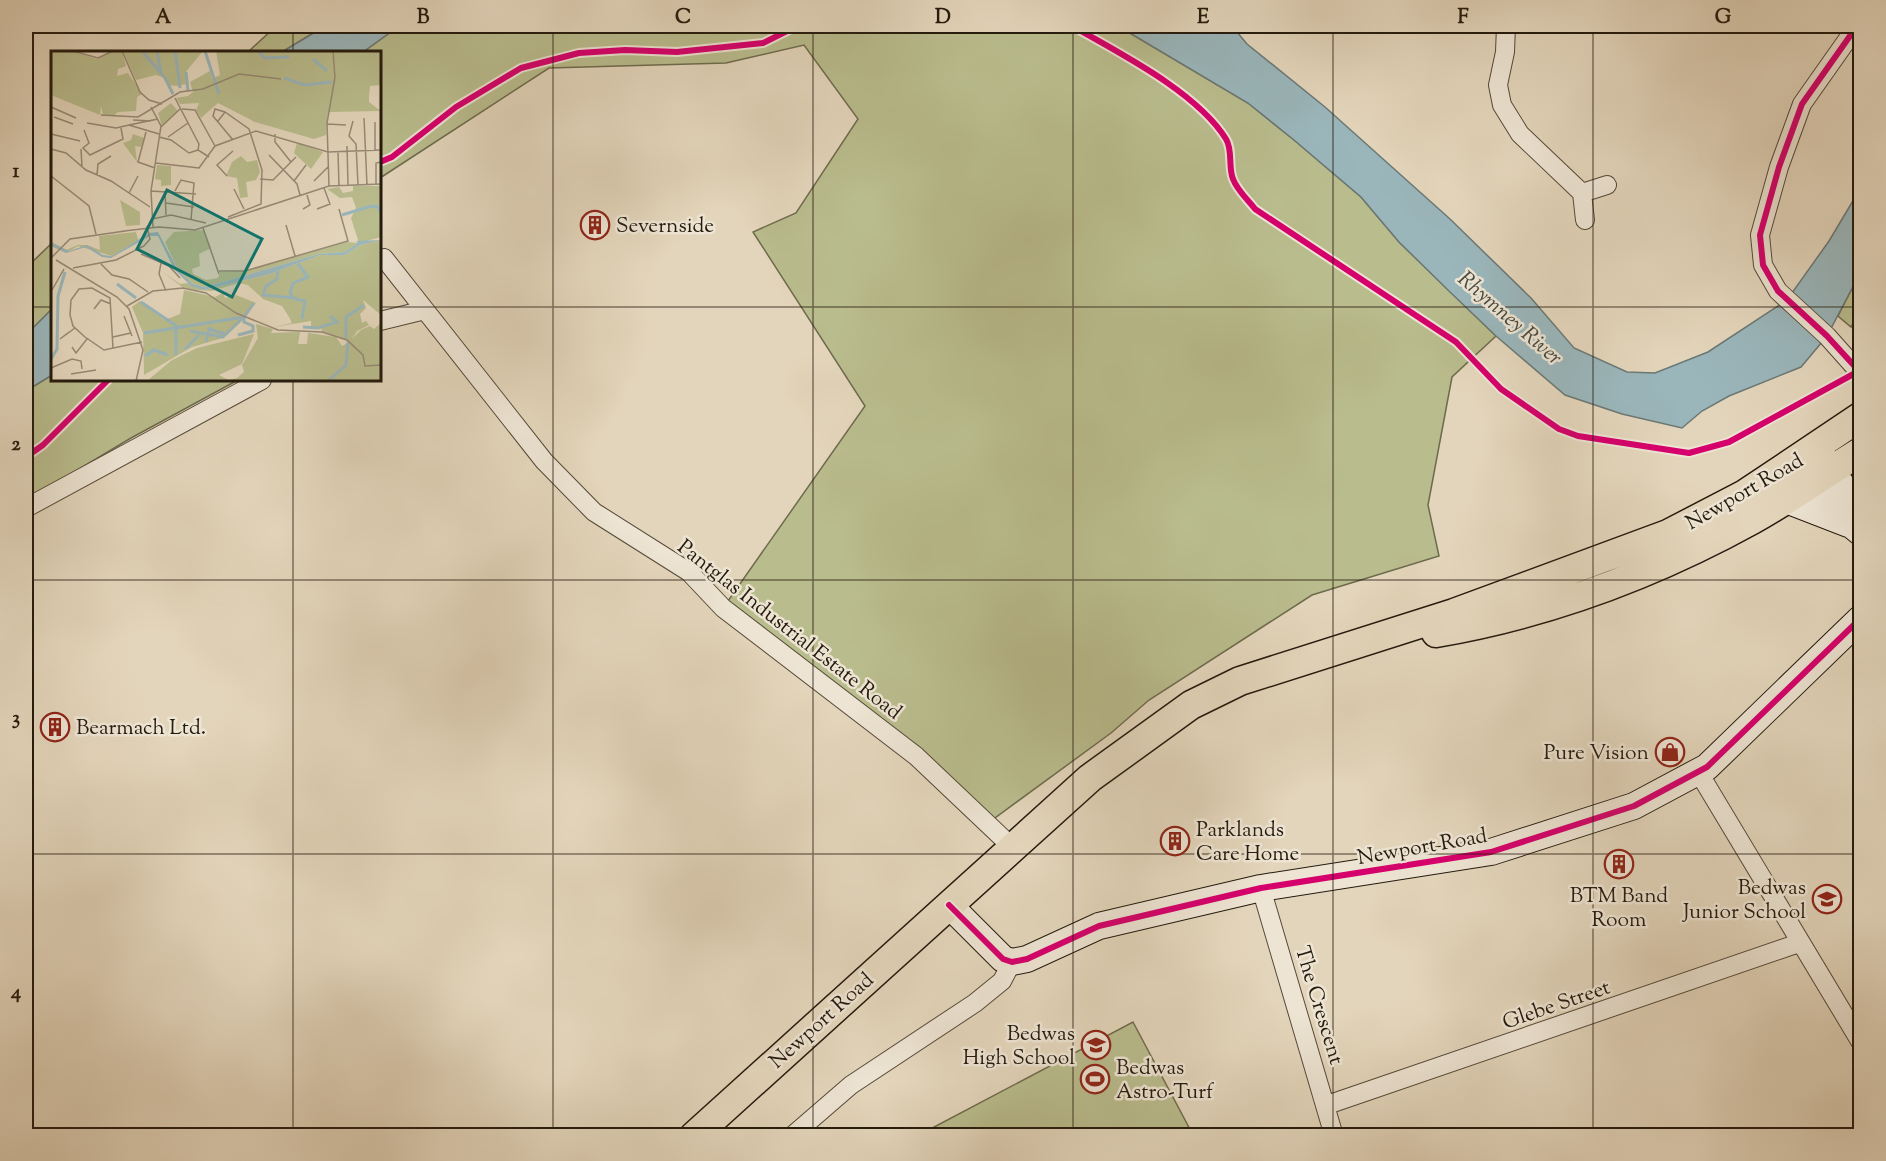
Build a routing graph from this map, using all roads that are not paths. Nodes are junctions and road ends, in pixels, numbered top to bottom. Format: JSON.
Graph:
{"nodes":[{"id":1,"x":1506,"y":26,"type":"edge"},
{"id":2,"x":1857,"y":26,"type":"edge"},
{"id":3,"x":1607,"y":185,"type":"dead end"},
{"id":4,"x":1582,"y":193,"type":"junction"},
{"id":5,"x":1585,"y":220,"type":"dead end"},
{"id":6,"x":384,"y":258,"type":"dead end"},
{"id":7,"x":425,"y":310,"type":"junction"},
{"id":8,"x":381,"y":321,"type":"edge"},
{"id":9,"x":1860,"y":373,"type":"edge"},
{"id":10,"x":260,"y":381,"type":"edge"},
{"id":11,"x":1860,"y":417,"type":"edge"},
{"id":12,"x":1860,"y":452,"type":"edge"},
{"id":13,"x":1817,"y":464,"type":"junction"},
{"id":14,"x":1786,"y":500,"type":"junction"},
{"id":15,"x":26,"y":508,"type":"edge"},
{"id":16,"x":1856,"y":523,"type":"edge"},
{"id":17,"x":1860,"y":620,"type":"edge"},
{"id":18,"x":1348,"y":648,"type":"junction"},
{"id":19,"x":1699,"y":773,"type":"junction"},
{"id":20,"x":1012,"y":847,"type":"junction"},
{"id":21,"x":1261,"y":888,"type":"junction"},
{"id":22,"x":949,"y":905,"type":"junction"},
{"id":23,"x":1799,"y":944,"type":"junction"},
{"id":24,"x":1012,"y":962,"type":"junction"},
{"id":25,"x":1860,"y":1041,"type":"edge"},
{"id":26,"x":1326,"y":1105,"type":"junction"},
{"id":27,"x":693,"y":1136,"type":"edge"},
{"id":28,"x":792,"y":1136,"type":"edge"},
{"id":29,"x":1334,"y":1136,"type":"edge"}],
"edges":[{"from":1,"to":4,"type":"street"},
{"from":2,"to":9,"type":"street"},
{"from":3,"to":4,"type":"street"},
{"from":4,"to":5,"type":"street"},
{"from":6,"to":7,"type":"street","name":"Pantglas Industrial Estate Road"},
{"from":7,"to":8,"type":"street"},
{"from":7,"to":20,"type":"street","name":"Pantglas Industrial Estate Road"},
{"from":10,"to":15,"type":"street"},
{"from":11,"to":13,"type":"main road","name":"Newport Road"},
{"from":12,"to":13,"type":"main road","name":"Newport Road"},
{"from":13,"to":14,"type":"main road","name":"Newport Road"},
{"from":13,"to":16,"type":"street"},
{"from":13,"to":18,"type":"main road","name":"Newport Road"},
{"from":14,"to":16,"type":"street"},
{"from":14,"to":18,"type":"main road","name":"Newport Road"},
{"from":17,"to":19,"type":"street","name":"Newport Road"},
{"from":18,"to":20,"type":"main road","name":"Newport Road"},
{"from":19,"to":21,"type":"street","name":"Newport Road"},
{"from":19,"to":23,"type":"street"},
{"from":20,"to":22,"type":"main road","name":"Newport Road"},
{"from":21,"to":24,"type":"street","name":"Newport Road"},
{"from":21,"to":26,"type":"street","name":"The Crescent"},
{"from":22,"to":24,"type":"street"},
{"from":22,"to":27,"type":"main road","name":"Newport Road"},
{"from":23,"to":25,"type":"street"},
{"from":23,"to":26,"type":"street","name":"Glebe Street"},
{"from":24,"to":28,"type":"street"},
{"from":26,"to":29,"type":"street","name":"The Crescent"}]}
